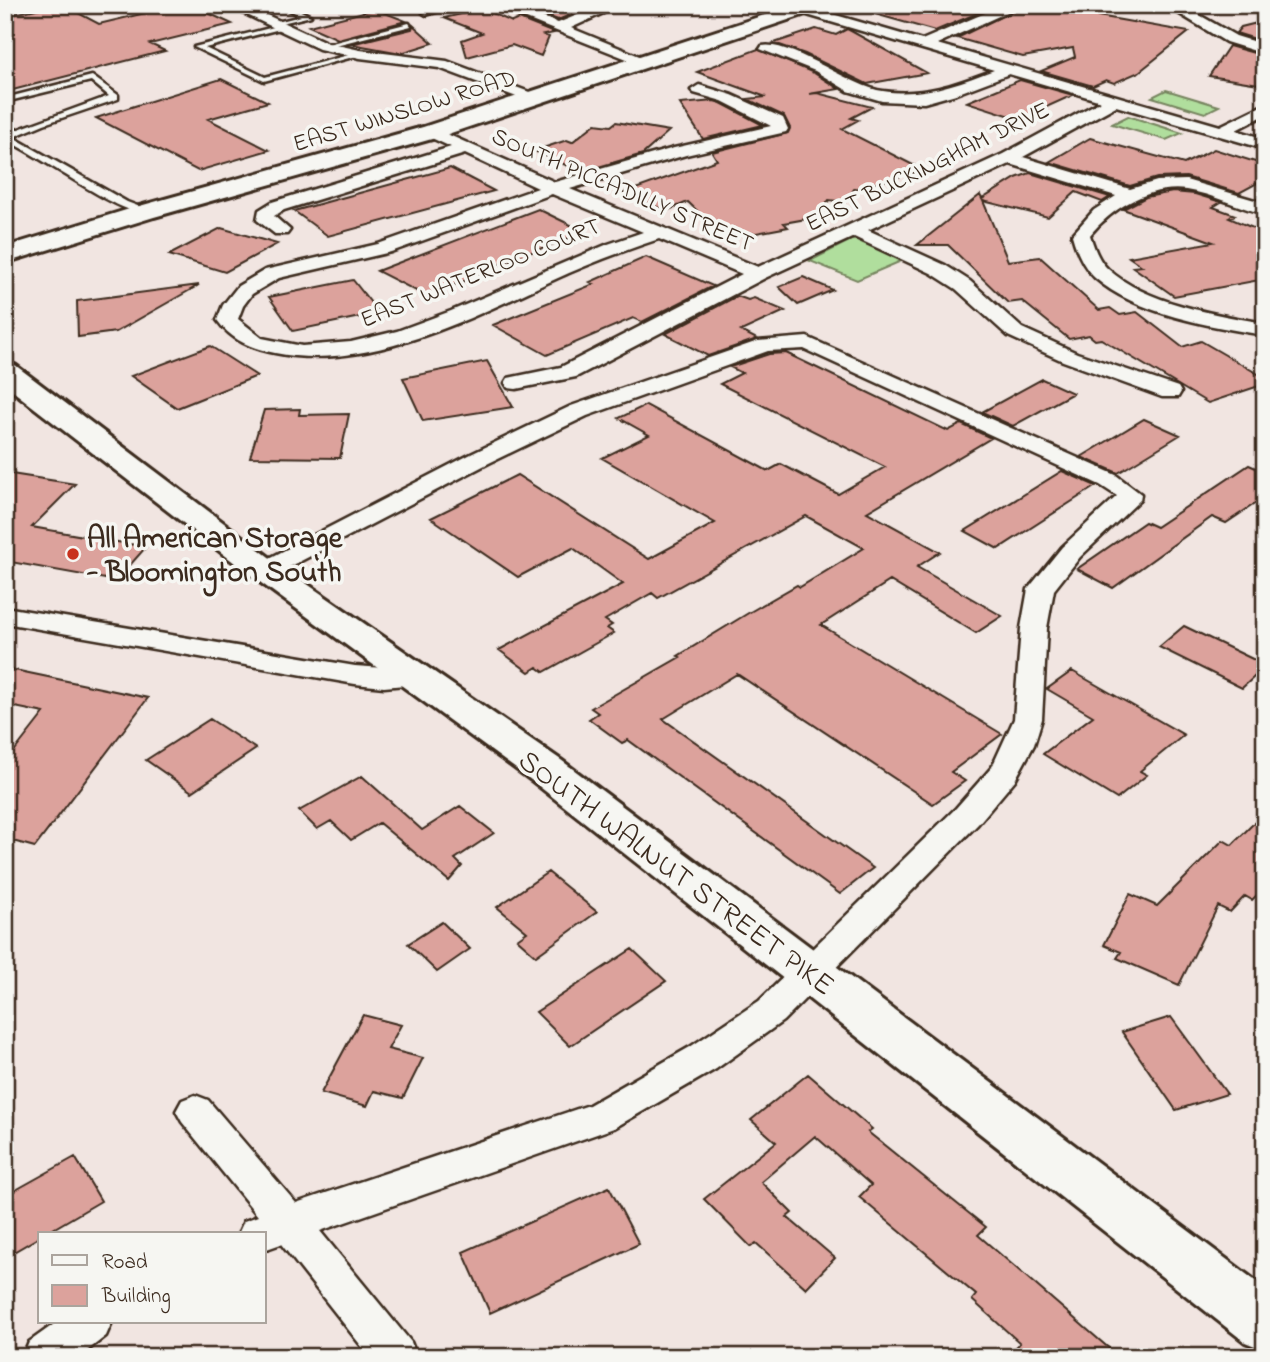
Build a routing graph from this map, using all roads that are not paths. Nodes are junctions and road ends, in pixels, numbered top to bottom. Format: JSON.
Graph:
{"nodes":[{"id":1,"x":106,"y":5,"type":"edge"},
{"id":2,"x":131,"y":5,"type":"edge"},
{"id":3,"x":233,"y":5,"type":"edge"},
{"id":4,"x":283,"y":5,"type":"edge"},
{"id":5,"x":456,"y":5,"type":"edge"},
{"id":6,"x":498,"y":5,"type":"edge"},
{"id":7,"x":614,"y":5,"type":"edge"},
{"id":8,"x":1016,"y":5,"type":"edge"},
{"id":9,"x":1172,"y":5,"type":"edge"},
{"id":10,"x":808,"y":7,"type":"edge"},
{"id":11,"x":426,"y":13,"type":"dead end"},
{"id":12,"x":409,"y":24,"type":"dead end"},
{"id":13,"x":278,"y":25,"type":"junction"},
{"id":14,"x":559,"y":28,"type":"junction"},
{"id":15,"x":923,"y":44,"type":"junction"},
{"id":16,"x":324,"y":46,"type":"junction"},
{"id":17,"x":767,"y":49,"type":"dead end"},
{"id":18,"x":1265,"y":50,"type":"edge"},
{"id":19,"x":360,"y":54,"type":"junction"},
{"id":20,"x":647,"y":62,"type":"junction"},
{"id":21,"x":1009,"y":69,"type":"junction"},
{"id":22,"x":699,"y":90,"type":"dead end"},
{"id":23,"x":535,"y":99,"type":"junction"},
{"id":24,"x":5,"y":100,"type":"edge"},
{"id":25,"x":1115,"y":100,"type":"junction"},
{"id":26,"x":1265,"y":109,"type":"edge"},
{"id":27,"x":1222,"y":131,"type":"junction"},
{"id":28,"x":431,"y":132,"type":"junction"},
{"id":29,"x":6,"y":137,"type":"edge"},
{"id":30,"x":1265,"y":144,"type":"edge"},
{"id":31,"x":466,"y":148,"type":"junction"},
{"id":32,"x":1009,"y":158,"type":"junction"},
{"id":33,"x":553,"y":188,"type":"junction"},
{"id":34,"x":1131,"y":195,"type":"junction"},
{"id":35,"x":1265,"y":209,"type":"edge"},
{"id":36,"x":145,"y":212,"type":"junction"},
{"id":37,"x":281,"y":230,"type":"dead end"},
{"id":38,"x":854,"y":230,"type":"junction"},
{"id":39,"x":660,"y":233,"type":"junction"},
{"id":40,"x":5,"y":255,"type":"edge"},
{"id":41,"x":758,"y":274,"type":"junction"},
{"id":42,"x":1265,"y":329,"type":"edge"},
{"id":43,"x":5,"y":371,"type":"edge"},
{"id":44,"x":516,"y":383,"type":"dead end"},
{"id":45,"x":1170,"y":392,"type":"dead end"},
{"id":46,"x":265,"y":570,"type":"junction"},
{"id":47,"x":5,"y":615,"type":"edge"},
{"id":48,"x":416,"y":677,"type":"junction"},
{"id":49,"x":811,"y":974,"type":"junction"},
{"id":50,"x":195,"y":1111,"type":"dead end"},
{"id":51,"x":273,"y":1228,"type":"edge"},
{"id":52,"x":1265,"y":1323,"type":"edge"},
{"id":53,"x":88,"y":1324,"type":"edge"},
{"id":54,"x":44,"y":1357,"type":"edge"},
{"id":55,"x":396,"y":1357,"type":"edge"}],
"edges":[{"from":1,"to":2,"type":"lane"},
{"from":3,"to":13,"type":"street"},
{"from":4,"to":13,"type":"lane"},
{"from":5,"to":11,"type":"lane"},
{"from":6,"to":14,"type":"street"},
{"from":7,"to":14,"type":"street"},
{"from":8,"to":15,"type":"street"},
{"from":9,"to":18,"type":"street"},
{"from":10,"to":15,"type":"street"},
{"from":10,"to":20,"type":"street","name":"EAST WINSLOW ROAD"},
{"from":12,"to":16,"type":"lane"},
{"from":13,"to":16,"type":"street"},
{"from":13,"to":19,"type":"lane"},
{"from":14,"to":20,"type":"street"},
{"from":15,"to":21,"type":"street"},
{"from":16,"to":19,"type":"street"},
{"from":17,"to":21,"type":"street"},
{"from":19,"to":23,"type":"street"},
{"from":20,"to":23,"type":"street","name":"EAST WINSLOW ROAD"},
{"from":21,"to":25,"type":"street"},
{"from":22,"to":33,"type":"street"},
{"from":23,"to":28,"type":"street","name":"EAST WINSLOW ROAD"},
{"from":24,"to":29,"type":"lane"},
{"from":25,"to":27,"type":"street"},
{"from":25,"to":32,"type":"street","name":"EAST BUCKINGHAM DRIVE"},
{"from":26,"to":27,"type":"street"},
{"from":27,"to":30,"type":"street"},
{"from":28,"to":31,"type":"street","name":"SOUTH PICCADILLY STREET"},
{"from":28,"to":36,"type":"street","name":"EAST WINSLOW ROAD"},
{"from":29,"to":36,"type":"lane"},
{"from":31,"to":33,"type":"street","name":"SOUTH PICCADILLY STREET"},
{"from":31,"to":37,"type":"street"},
{"from":32,"to":34,"type":"street"},
{"from":32,"to":38,"type":"street","name":"EAST BUCKINGHAM DRIVE"},
{"from":33,"to":39,"type":"street","name":"SOUTH PICCADILLY STREET"},
{"from":33,"to":39,"type":"street","name":"EAST WATERLOO COURT"},
{"from":34,"to":35,"type":"street"},
{"from":34,"to":42,"type":"street"},
{"from":36,"to":40,"type":"street","name":"EAST WINSLOW ROAD"},
{"from":38,"to":41,"type":"street","name":"EAST BUCKINGHAM DRIVE"},
{"from":38,"to":45,"type":"street"},
{"from":39,"to":41,"type":"street","name":"SOUTH PICCADILLY STREET"},
{"from":41,"to":44,"type":"street"},
{"from":43,"to":46,"type":"street","name":"SOUTH WALNUT STREET PIKE"},
{"from":46,"to":48,"type":"street","name":"SOUTH WALNUT STREET PIKE"},
{"from":46,"to":49,"type":"street"},
{"from":47,"to":48,"type":"street"},
{"from":48,"to":49,"type":"street","name":"SOUTH WALNUT STREET PIKE"},
{"from":49,"to":51,"type":"street"},
{"from":49,"to":52,"type":"street","name":"SOUTH WALNUT STREET PIKE"},
{"from":50,"to":51,"type":"street"},
{"from":51,"to":55,"type":"street"},
{"from":53,"to":54,"type":"street"}]}
